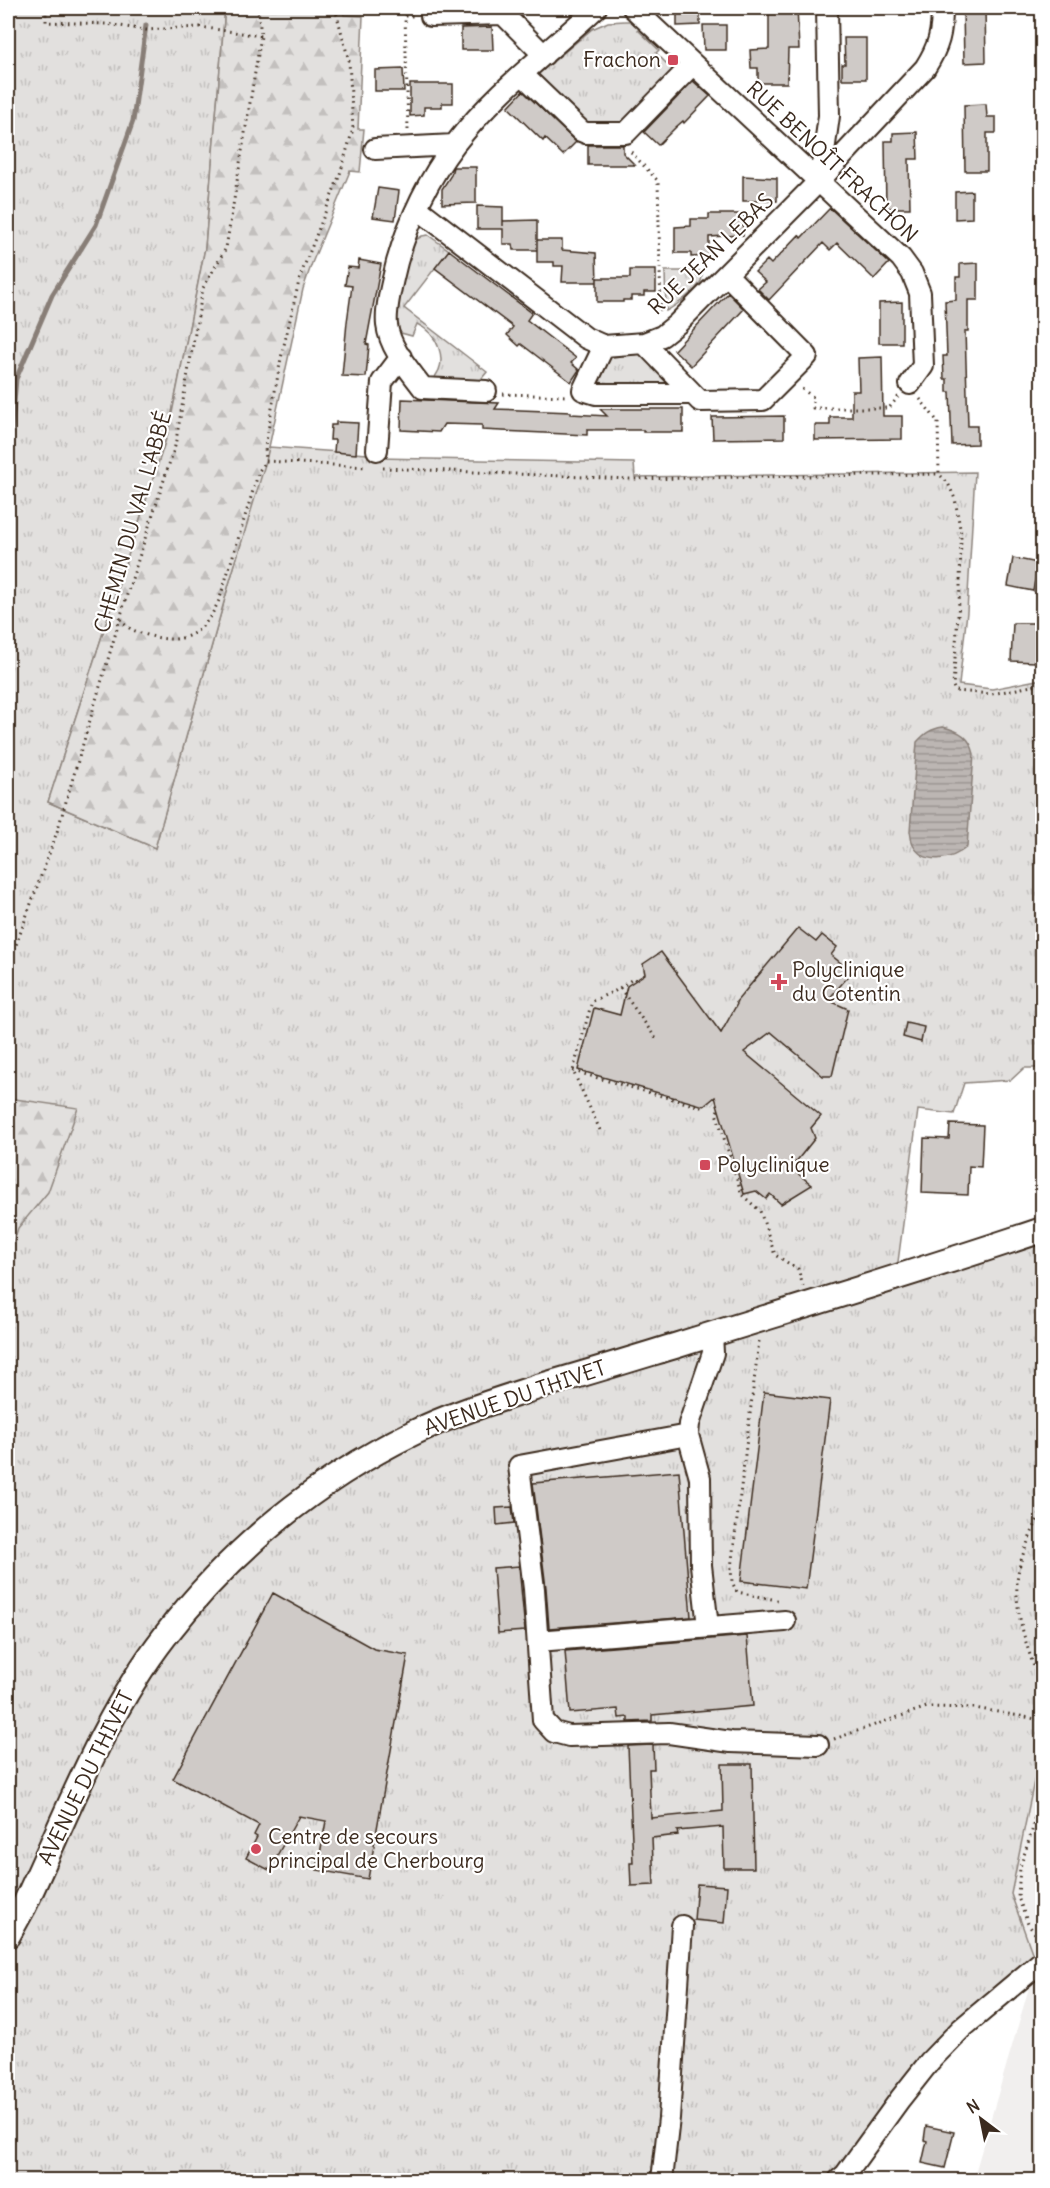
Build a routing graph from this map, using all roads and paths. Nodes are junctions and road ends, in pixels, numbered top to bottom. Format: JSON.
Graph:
{"nodes":[{"id":1,"x":46,"y":8,"type":"edge"},
{"id":2,"x":258,"y":8,"type":"edge"},
{"id":3,"x":596,"y":8,"type":"edge"},
{"id":4,"x":633,"y":8,"type":"edge"},
{"id":5,"x":827,"y":8,"type":"edge"},
{"id":6,"x":942,"y":8,"type":"edge"},
{"id":7,"x":500,"y":11,"type":"edge"},
{"id":8,"x":431,"y":12,"type":"edge"},
{"id":9,"x":261,"y":36,"type":"junction"},
{"id":10,"x":544,"y":55,"type":"junction"},
{"id":11,"x":693,"y":64,"type":"junction"},
{"id":12,"x":523,"y":75,"type":"junction"},
{"id":13,"x":626,"y":133,"type":"junction"},
{"id":14,"x":454,"y":145,"type":"junction"},
{"id":15,"x":408,"y":147,"type":"junction"},
{"id":16,"x":375,"y":148,"type":"dead end"},
{"id":17,"x":820,"y":180,"type":"junction"},
{"id":18,"x":417,"y":208,"type":"junction"},
{"id":19,"x":727,"y":275,"type":"junction"},
{"id":20,"x":653,"y":339,"type":"junction"},
{"id":21,"x":604,"y":346,"type":"junction"},
{"id":22,"x":401,"y":357,"type":"junction"},
{"id":23,"x":786,"y":377,"type":"junction"},
{"id":24,"x":910,"y":384,"type":"junction"},
{"id":25,"x":583,"y":390,"type":"junction"},
{"id":26,"x":486,"y":391,"type":"joint"},
{"id":27,"x":692,"y":394,"type":"junction"},
{"id":28,"x":377,"y":450,"type":"dead end"},
{"id":29,"x":266,"y":461,"type":"dead end"},
{"id":30,"x":120,"y":618,"type":"junction"},
{"id":31,"x":1042,"y":684,"type":"edge"},
{"id":32,"x":8,"y":967,"type":"edge"},
{"id":33,"x":636,"y":980,"type":"dead end"},
{"id":34,"x":619,"y":987,"type":"junction"},
{"id":35,"x":657,"y":1040,"type":"dead end"},
{"id":36,"x":573,"y":1071,"type":"junction"},
{"id":37,"x":704,"y":1108,"type":"dead end"},
{"id":38,"x":718,"y":1110,"type":"dead end"},
{"id":39,"x":600,"y":1130,"type":"dead end"},
{"id":40,"x":1042,"y":1230,"type":"edge"},
{"id":41,"x":804,"y":1288,"type":"dead end"},
{"id":42,"x":762,"y":1318,"type":"junction"},
{"id":43,"x":712,"y":1334,"type":"junction"},
{"id":44,"x":688,"y":1435,"type":"junction"},
{"id":45,"x":1042,"y":1509,"type":"edge"},
{"id":46,"x":785,"y":1621,"type":"joint"},
{"id":47,"x":708,"y":1627,"type":"junction"},
{"id":48,"x":538,"y":1641,"type":"junction"},
{"id":49,"x":1042,"y":1690,"type":"edge"},
{"id":50,"x":1042,"y":1720,"type":"edge"},
{"id":51,"x":818,"y":1745,"type":"joint"},
{"id":52,"x":1042,"y":1779,"type":"edge"},
{"id":53,"x":682,"y":1926,"type":"dead end"},
{"id":54,"x":8,"y":1935,"type":"edge"},
{"id":55,"x":1042,"y":1945,"type":"edge"},
{"id":56,"x":1042,"y":1961,"type":"edge"},
{"id":57,"x":662,"y":2181,"type":"edge"},
{"id":58,"x":839,"y":2181,"type":"edge"}],
"edges":[{"from":1,"to":9,"type":"path"},
{"from":2,"to":9,"type":"path","name":"CHEMIN DU VAL L'ABBÉ"},
{"from":3,"to":10,"type":"street"},
{"from":4,"to":11,"type":"street","name":"RUE BENOÎT FRACHON"},
{"from":5,"to":17,"type":"street"},
{"from":6,"to":17,"type":"street","name":"RUE JEAN LEBAS"},
{"from":7,"to":8,"type":"street"},
{"from":7,"to":10,"type":"street"},
{"from":8,"to":15,"type":"path"},
{"from":9,"to":30,"type":"path","name":"CHEMIN DU VAL L'ABBÉ"},
{"from":10,"to":12,"type":"street"},
{"from":11,"to":13,"type":"street"},
{"from":11,"to":17,"type":"street","name":"RUE BENOÎT FRACHON"},
{"from":12,"to":13,"type":"street"},
{"from":12,"to":14,"type":"street"},
{"from":13,"to":20,"type":"path"},
{"from":14,"to":15,"type":"street"},
{"from":14,"to":18,"type":"street"},
{"from":15,"to":16,"type":"street"},
{"from":17,"to":19,"type":"street","name":"RUE JEAN LEBAS"},
{"from":17,"to":24,"type":"street","name":"RUE BENOÎT FRACHON"},
{"from":18,"to":21,"type":"street"},
{"from":18,"to":22,"type":"street"},
{"from":19,"to":20,"type":"street","name":"RUE JEAN LEBAS"},
{"from":19,"to":23,"type":"street"},
{"from":20,"to":21,"type":"street","name":"RUE JEAN LEBAS"},
{"from":20,"to":27,"type":"street"},
{"from":21,"to":25,"type":"street"},
{"from":22,"to":26,"type":"street"},
{"from":22,"to":28,"type":"street"},
{"from":23,"to":24,"type":"path"},
{"from":23,"to":27,"type":"street"},
{"from":24,"to":31,"type":"path"},
{"from":25,"to":26,"type":"path"},
{"from":25,"to":27,"type":"street"},
{"from":29,"to":30,"type":"path"},
{"from":30,"to":32,"type":"path","name":"CHEMIN DU VAL L'ABBÉ"},
{"from":33,"to":34,"type":"path"},
{"from":34,"to":35,"type":"path"},
{"from":34,"to":36,"type":"path"},
{"from":36,"to":37,"type":"path"},
{"from":36,"to":39,"type":"path"},
{"from":38,"to":41,"type":"path"},
{"from":40,"to":42,"type":"main road","name":"AVENUE DU THIVET"},
{"from":42,"to":43,"type":"main road","name":"AVENUE DU THIVET"},
{"from":42,"to":46,"type":"path"},
{"from":43,"to":44,"type":"street"},
{"from":43,"to":54,"type":"main road","name":"AVENUE DU THIVET"},
{"from":44,"to":47,"type":"street"},
{"from":44,"to":48,"type":"street"},
{"from":45,"to":49,"type":"path"},
{"from":46,"to":47,"type":"street"},
{"from":47,"to":48,"type":"street"},
{"from":48,"to":51,"type":"street"},
{"from":50,"to":51,"type":"path"},
{"from":52,"to":55,"type":"path"},
{"from":53,"to":57,"type":"street"},
{"from":56,"to":58,"type":"street"}]}
